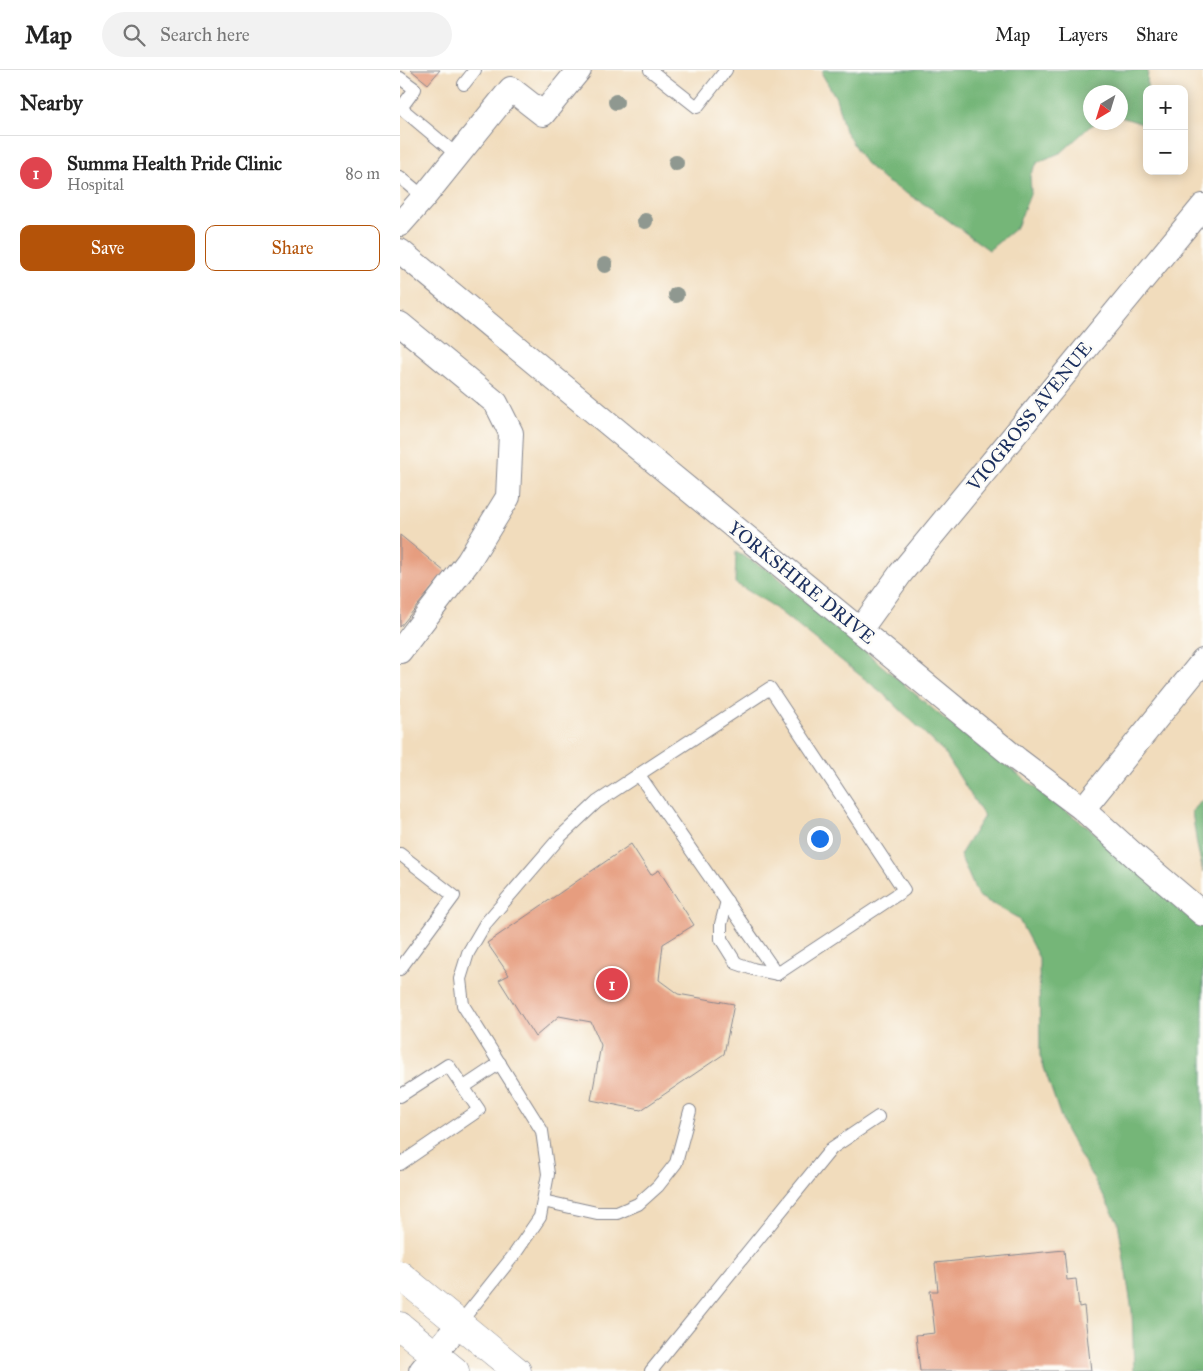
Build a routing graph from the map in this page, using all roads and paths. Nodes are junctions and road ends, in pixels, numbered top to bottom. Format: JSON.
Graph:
{"nodes":[{"id":1,"x":475,"y":70,"type":"edge"},
{"id":2,"x":578,"y":70,"type":"edge"},
{"id":3,"x":650,"y":70,"type":"edge"},
{"id":4,"x":722,"y":71,"type":"edge"},
{"id":5,"x":400,"y":78,"type":"edge"},
{"id":6,"x":464,"y":84,"type":"dead end"},
{"id":7,"x":457,"y":155,"type":"junction"},
{"id":8,"x":400,"y":177,"type":"edge"},
{"id":9,"x":424,"y":197,"type":"junction"},
{"id":10,"x":1203,"y":206,"type":"edge"},
{"id":11,"x":400,"y":224,"type":"edge"},
{"id":12,"x":401,"y":254,"type":"edge"},
{"id":13,"x":400,"y":324,"type":"edge"},
{"id":14,"x":860,"y":630,"type":"junction"},
{"id":15,"x":400,"y":651,"type":"edge"},
{"id":16,"x":1203,"y":661,"type":"edge"},
{"id":17,"x":639,"y":775,"type":"junction"},
{"id":18,"x":1083,"y":809,"type":"junction"},
{"id":19,"x":400,"y":854,"type":"edge"},
{"id":20,"x":727,"y":901,"type":"junction"},
{"id":21,"x":1203,"y":914,"type":"edge"},
{"id":22,"x":400,"y":969,"type":"edge"},
{"id":23,"x":778,"y":974,"type":"junction"},
{"id":24,"x":500,"y":1063,"type":"junction"},
{"id":25,"x":464,"y":1087,"type":"junction"},
{"id":26,"x":400,"y":1096,"type":"edge"},
{"id":27,"x":690,"y":1111,"type":"dead end"},
{"id":28,"x":878,"y":1117,"type":"dead end"},
{"id":29,"x":400,"y":1164,"type":"edge"},
{"id":30,"x":543,"y":1201,"type":"junction"},
{"id":31,"x":400,"y":1275,"type":"edge"},
{"id":32,"x":459,"y":1324,"type":"junction"},
{"id":33,"x":400,"y":1326,"type":"edge"},
{"id":34,"x":437,"y":1365,"type":"edge"},
{"id":35,"x":517,"y":1371,"type":"edge"},
{"id":36,"x":651,"y":1371,"type":"edge"}],
"edges":[{"from":1,"to":6,"type":"lane"},
{"from":2,"to":7,"type":"street"},
{"from":3,"to":4,"type":"lane"},
{"from":5,"to":7,"type":"lane"},
{"from":7,"to":9,"type":"street"},
{"from":8,"to":9,"type":"lane"},
{"from":9,"to":11,"type":"street"},
{"from":10,"to":14,"type":"street","name":"VIOGROSS AVENUE"},
{"from":12,"to":14,"type":"street","name":"YORKSHIRE DRIVE"},
{"from":13,"to":15,"type":"street"},
{"from":14,"to":18,"type":"street","name":"YORKSHIRE DRIVE"},
{"from":16,"to":18,"type":"street"},
{"from":17,"to":20,"type":"lane"},
{"from":17,"to":23,"type":"lane"},
{"from":17,"to":24,"type":"lane"},
{"from":18,"to":21,"type":"street","name":"YORKSHIRE DRIVE"},
{"from":19,"to":22,"type":"lane"},
{"from":20,"to":23,"type":"lane"},
{"from":20,"to":23,"type":"lane"},
{"from":24,"to":25,"type":"lane"},
{"from":24,"to":30,"type":"lane"},
{"from":25,"to":26,"type":"lane"},
{"from":25,"to":29,"type":"lane"},
{"from":27,"to":30,"type":"lane"},
{"from":28,"to":36,"type":"lane"},
{"from":30,"to":32,"type":"lane"},
{"from":31,"to":32,"type":"street"},
{"from":32,"to":34,"type":"street"},
{"from":32,"to":35,"type":"street"},
{"from":33,"to":34,"type":"street"}]}
